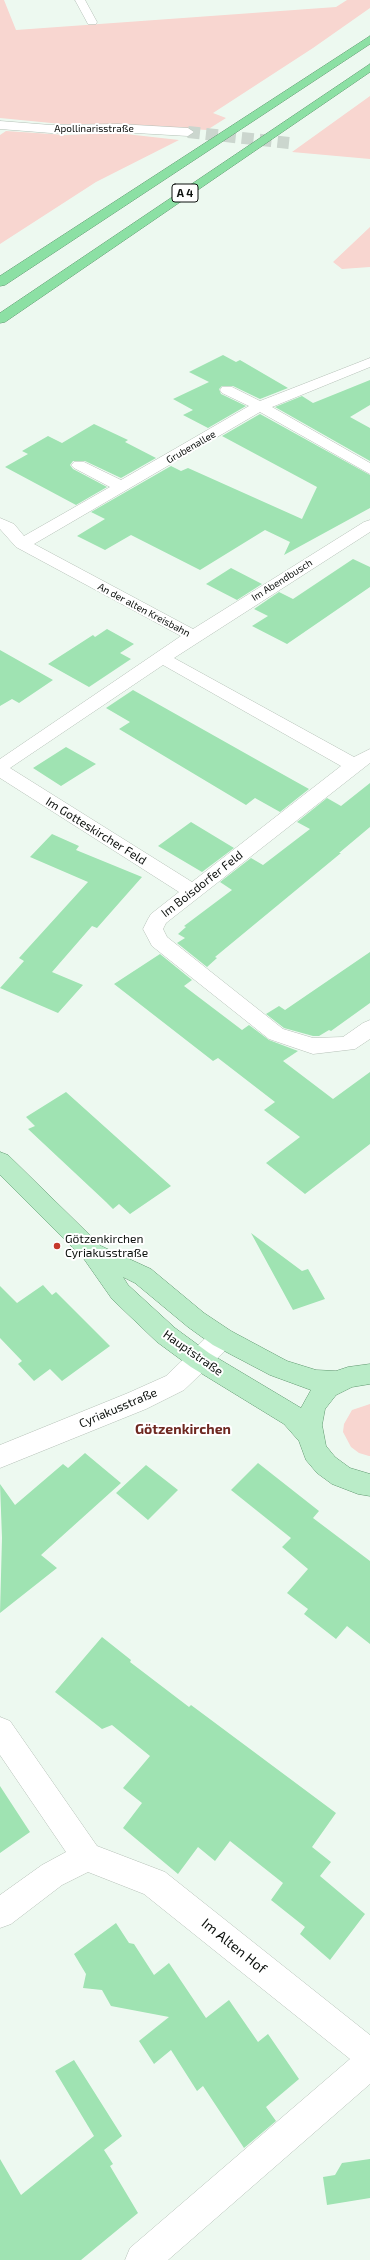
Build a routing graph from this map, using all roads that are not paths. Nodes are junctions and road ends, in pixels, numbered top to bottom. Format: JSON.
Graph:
{"nodes":[{"id":1,"x":80,"y":0,"type":"edge"},
{"id":2,"x":92,"y":22,"type":"dead end"},
{"id":3,"x":370,"y":39,"type":"edge"},
{"id":4,"x":370,"y":67,"type":"edge"},
{"id":5,"x":0,"y":125,"type":"edge"},
{"id":6,"x":188,"y":132,"type":"tunnel mouth"},
{"id":7,"x":0,"y":282,"type":"edge"},
{"id":8,"x":0,"y":319,"type":"edge"},
{"id":9,"x":370,"y":362,"type":"edge"},
{"id":10,"x":227,"y":390,"type":"dead end"},
{"id":11,"x":260,"y":406,"type":"junction"},
{"id":12,"x":79,"y":465,"type":"dead end"},
{"id":13,"x":370,"y":468,"type":"edge"},
{"id":14,"x":122,"y":487,"type":"junction"},
{"id":15,"x":0,"y":523,"type":"edge"},
{"id":16,"x":370,"y":525,"type":"edge"},
{"id":17,"x":22,"y":544,"type":"junction"},
{"id":18,"x":193,"y":636,"type":"junction"},
{"id":19,"x":162,"y":658,"type":"junction"},
{"id":20,"x":362,"y":760,"type":"edge"},
{"id":21,"x":0,"y":767,"type":"edge"},
{"id":22,"x":0,"y":770,"type":"edge"},
{"id":23,"x":193,"y":892,"type":"junction"},
{"id":24,"x":370,"y":1028,"type":"edge"},
{"id":25,"x":0,"y":1161,"type":"edge"},
{"id":26,"x":92,"y":1252,"type":"junction"},
{"id":27,"x":222,"y":1338,"type":"junction"},
{"id":28,"x":200,"y":1360,"type":"junction"},
{"id":29,"x":370,"y":1374,"type":"edge"},
{"id":30,"x":336,"y":1382,"type":"junction"},
{"id":31,"x":310,"y":1436,"type":"junction"},
{"id":32,"x":0,"y":1457,"type":"edge"},
{"id":33,"x":370,"y":1485,"type":"edge"},
{"id":34,"x":0,"y":1731,"type":"edge"},
{"id":35,"x":87,"y":1857,"type":"junction"},
{"id":36,"x":0,"y":1913,"type":"edge"},
{"id":37,"x":370,"y":2055,"type":"edge"},
{"id":38,"x":370,"y":2063,"type":"edge"},
{"id":39,"x":142,"y":2260,"type":"edge"}],
"edges":[{"from":1,"to":2,"type":"street"},
{"from":3,"to":7,"type":"highway","number":"A 4"},
{"from":4,"to":8,"type":"highway","number":"A 4"},
{"from":5,"to":6,"type":"street","name":"Apollinarisstraße"},
{"from":9,"to":11,"type":"street","name":"Grubenallee"},
{"from":10,"to":11,"type":"street"},
{"from":11,"to":13,"type":"street"},
{"from":11,"to":14,"type":"street","name":"Grubenallee"},
{"from":12,"to":14,"type":"street"},
{"from":14,"to":17,"type":"street","name":"Grubenallee"},
{"from":15,"to":17,"type":"street","name":"An der alten Kreisbahn"},
{"from":16,"to":18,"type":"street","name":"Im Abendbusch"},
{"from":17,"to":18,"type":"street","name":"An der alten Kreisbahn"},
{"from":18,"to":19,"type":"street","name":"An der alten Kreisbahn"},
{"from":19,"to":20,"type":"street"},
{"from":19,"to":21,"type":"street"},
{"from":20,"to":23,"type":"street","name":"Im Boisdorfer Feld"},
{"from":22,"to":23,"type":"street","name":"Im Gotteskircher Feld"},
{"from":23,"to":24,"type":"street","name":"Im Boisdorfer Feld"},
{"from":25,"to":26,"type":"main road","name":"Hauptstraße"},
{"from":26,"to":27,"type":"main road","name":"Hauptstraße"},
{"from":26,"to":28,"type":"main road","name":"Hauptstraße"},
{"from":27,"to":28,"type":"street","name":"Cyriakusstraße"},
{"from":27,"to":30,"type":"main road","name":"Hauptstraße"},
{"from":28,"to":31,"type":"main road","name":"Hauptstraße"},
{"from":28,"to":32,"type":"street","name":"Cyriakusstraße"},
{"from":29,"to":30,"type":"main road","name":"Hauptstraße"},
{"from":30,"to":31,"type":"main road","name":"Hauptstraße"},
{"from":31,"to":33,"type":"main road","name":"Hauptstraße"},
{"from":34,"to":35,"type":"street"},
{"from":35,"to":36,"type":"street"},
{"from":35,"to":37,"type":"street","name":"Im Alten Hof"},
{"from":38,"to":39,"type":"street"}]}
